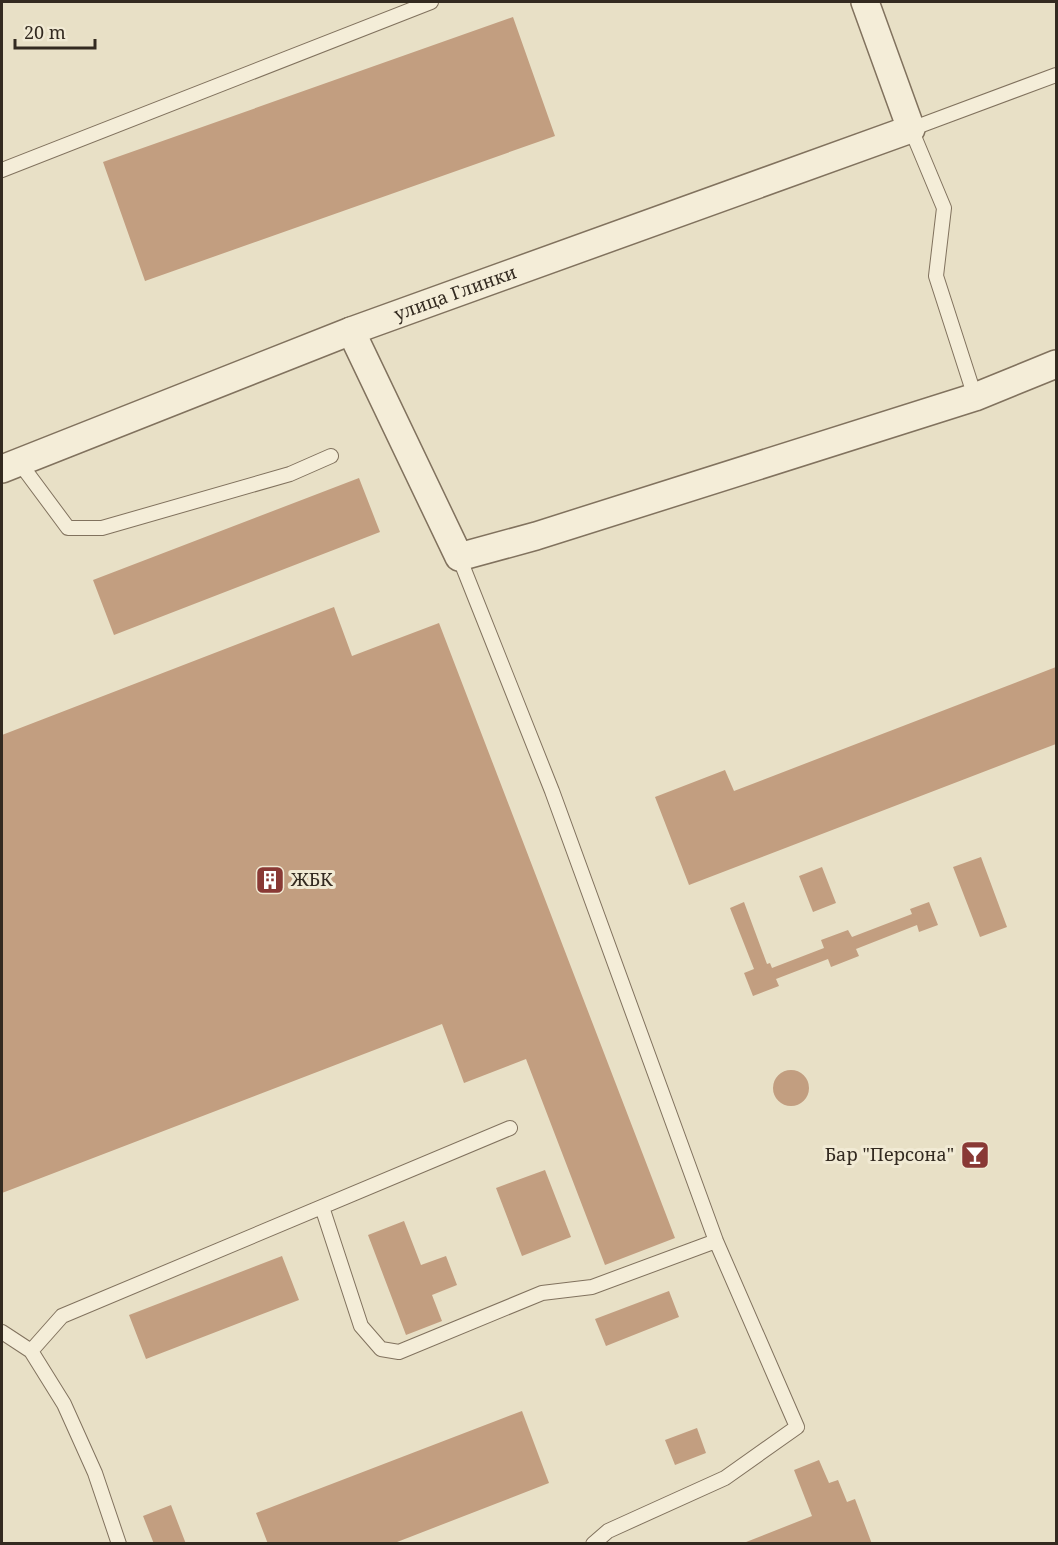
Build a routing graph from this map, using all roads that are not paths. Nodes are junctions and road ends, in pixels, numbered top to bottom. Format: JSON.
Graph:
{"nodes":[{"id":1,"x":431,"y":2,"type":"edge"},
{"id":2,"x":865,"y":2,"type":"edge"},
{"id":3,"x":1056,"y":75,"type":"edge"},
{"id":4,"x":911,"y":129,"type":"junction"},
{"id":5,"x":2,"y":170,"type":"edge"},
{"id":6,"x":351,"y":332,"type":"junction"},
{"id":7,"x":1056,"y":364,"type":"edge"},
{"id":8,"x":975,"y":397,"type":"junction"},
{"id":9,"x":331,"y":456,"type":"dead end"},
{"id":10,"x":10,"y":465,"type":"edge"},
{"id":11,"x":459,"y":557,"type":"junction"},
{"id":12,"x":510,"y":1128,"type":"dead end"},
{"id":13,"x":322,"y":1207,"type":"junction"},
{"id":14,"x":716,"y":1241,"type":"junction"},
{"id":15,"x":2,"y":1332,"type":"edge"},
{"id":16,"x":31,"y":1351,"type":"junction"},
{"id":17,"x":119,"y":1544,"type":"edge"},
{"id":18,"x":593,"y":1544,"type":"edge"}],
"edges":[{"from":1,"to":5,"type":"lane"},
{"from":2,"to":4,"type":"street"},
{"from":3,"to":4,"type":"lane"},
{"from":4,"to":6,"type":"street","name":"улица Глинки"},
{"from":4,"to":8,"type":"lane"},
{"from":6,"to":10,"type":"street","name":"улица Глинки"},
{"from":6,"to":11,"type":"street"},
{"from":7,"to":8,"type":"street"},
{"from":8,"to":11,"type":"street"},
{"from":9,"to":10,"type":"lane"},
{"from":11,"to":14,"type":"lane"},
{"from":12,"to":13,"type":"lane"},
{"from":13,"to":14,"type":"lane"},
{"from":13,"to":16,"type":"lane"},
{"from":14,"to":18,"type":"lane"},
{"from":15,"to":16,"type":"lane"},
{"from":16,"to":17,"type":"lane"}]}
